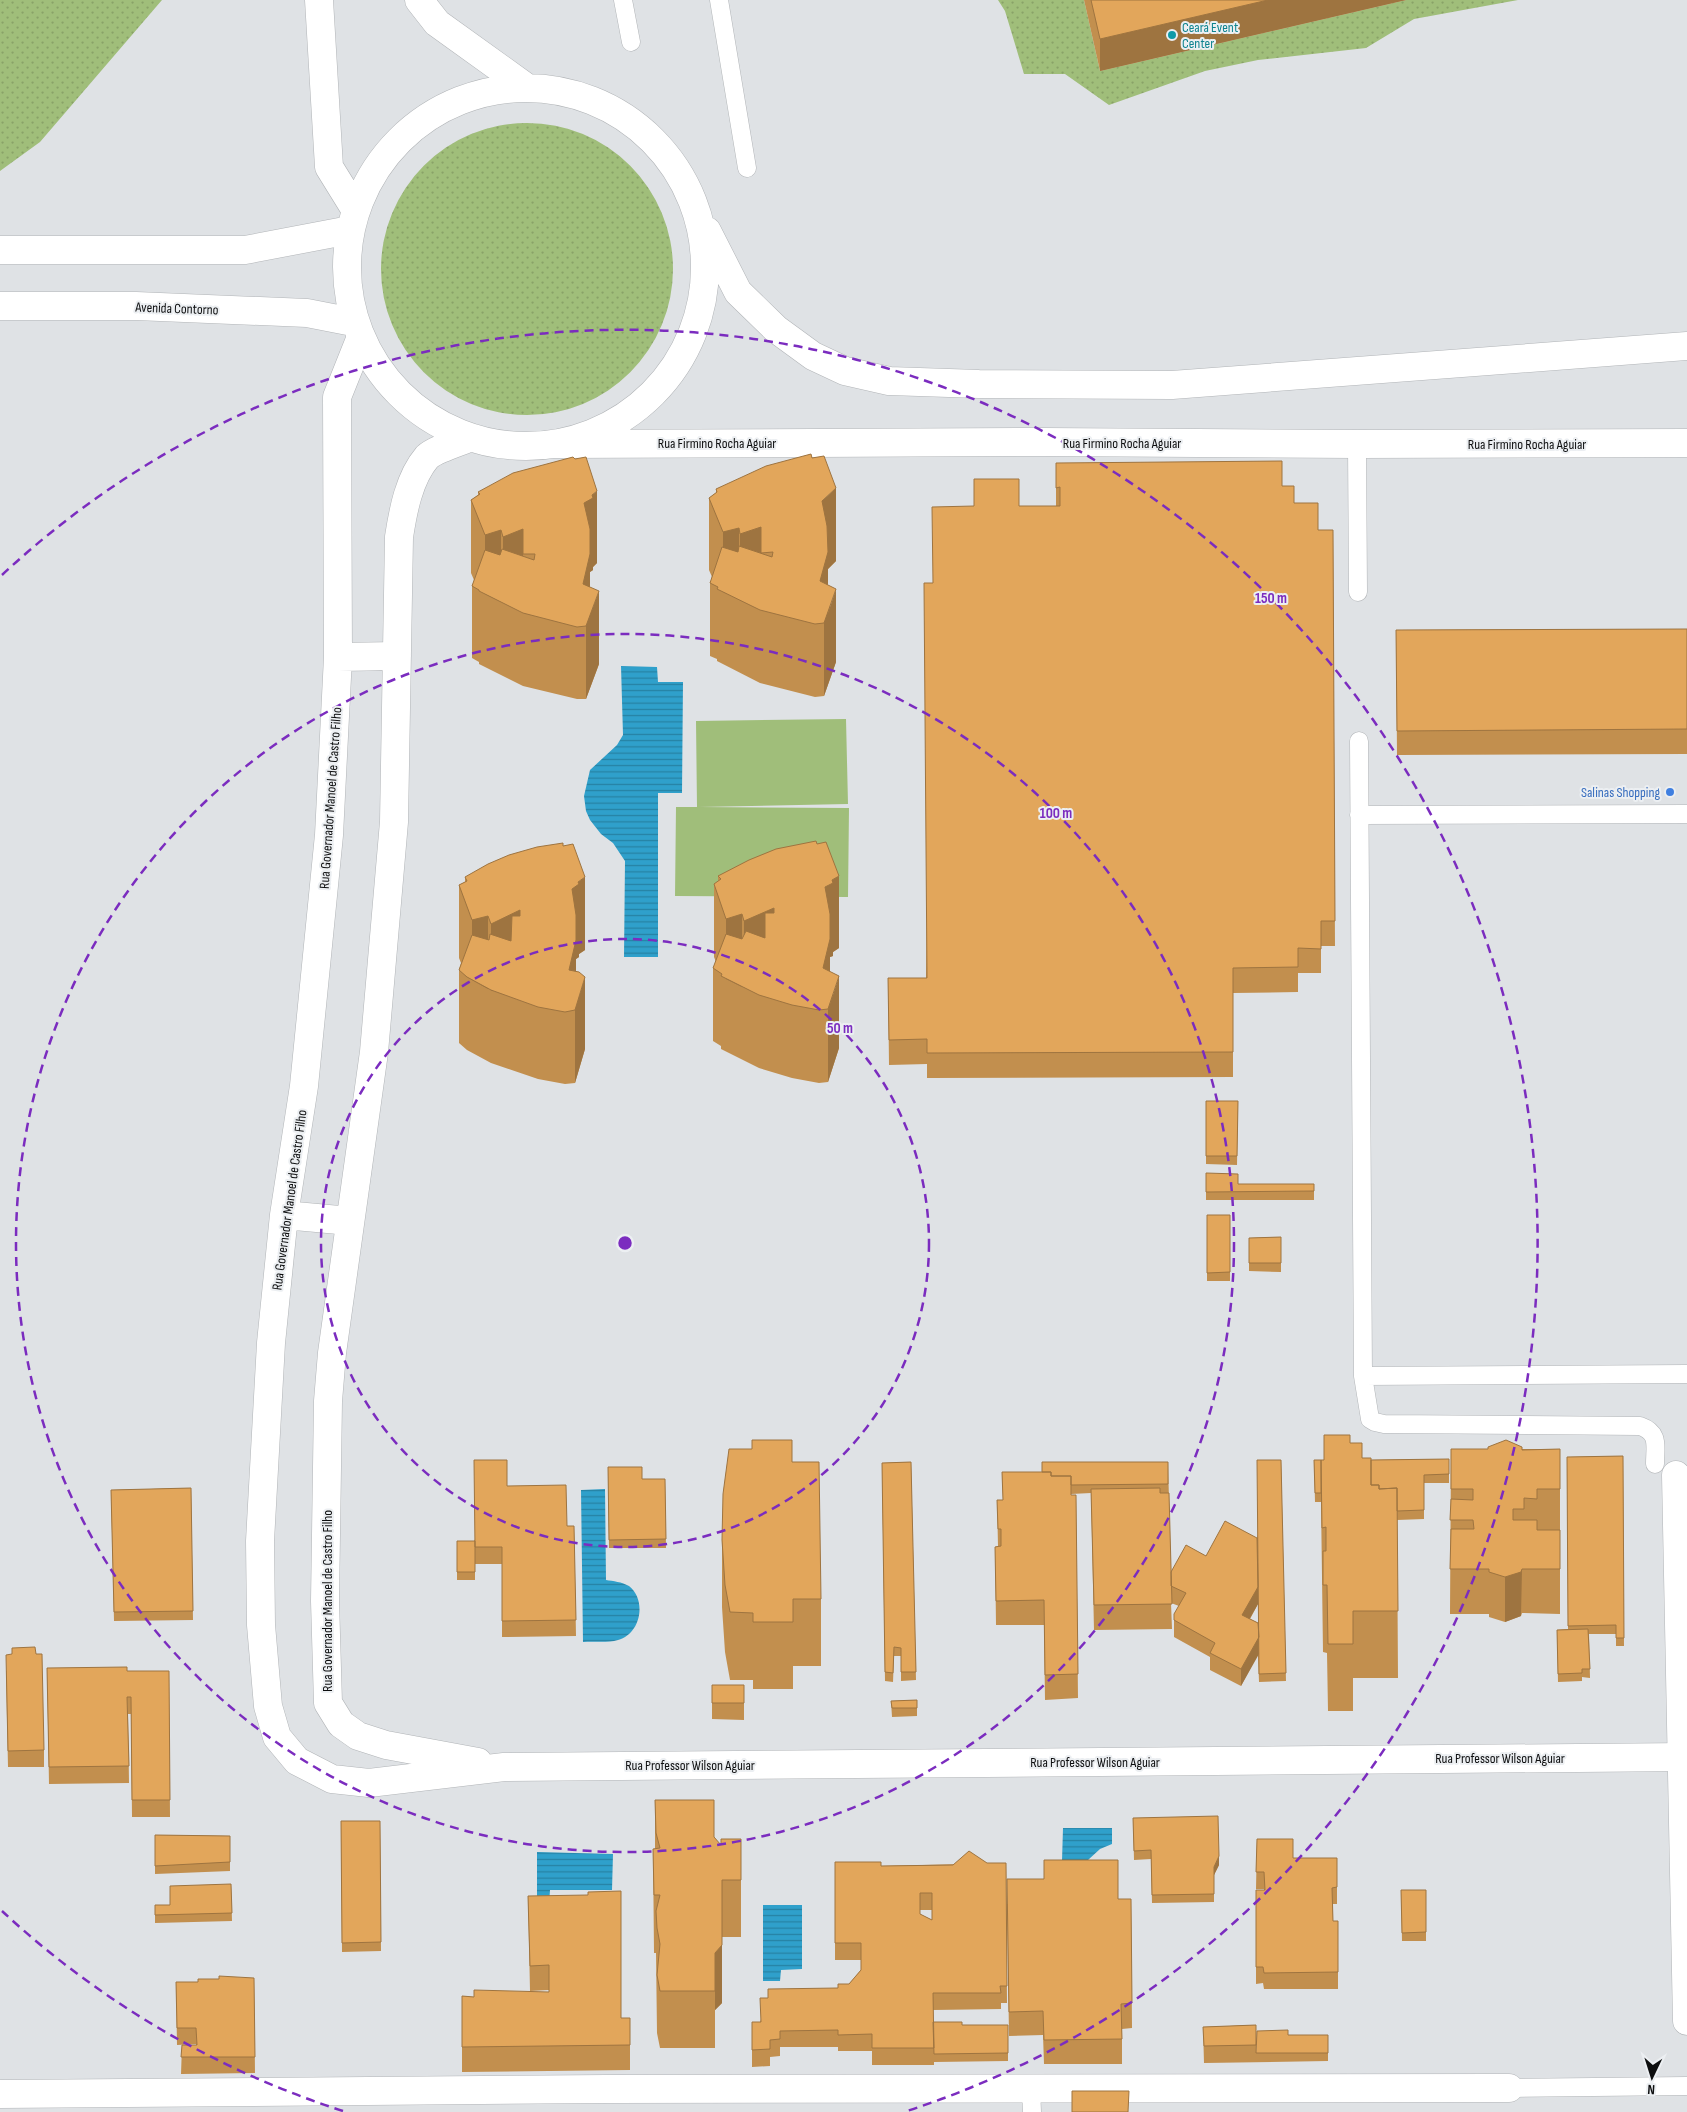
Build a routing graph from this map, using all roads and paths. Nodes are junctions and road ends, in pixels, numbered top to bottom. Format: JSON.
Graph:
{"nodes":[{"id":1,"x":319,"y":0,"type":"edge"},
{"id":2,"x":419,"y":0,"type":"edge"},
{"id":3,"x":623,"y":0,"type":"edge"},
{"id":4,"x":719,"y":0,"type":"edge"},
{"id":5,"x":630,"y":42,"type":"dead end"},
{"id":6,"x":526,"y":87,"type":"junction"},
{"id":7,"x":747,"y":168,"type":"dead end"},
{"id":8,"x":700,"y":218,"type":"junction"},
{"id":9,"x":352,"y":219,"type":"junction"},
{"id":10,"x":0,"y":250,"type":"edge"},
{"id":11,"x":0,"y":306,"type":"edge"},
{"id":12,"x":357,"y":329,"type":"junction"},
{"id":13,"x":1687,"y":346,"type":"edge"},
{"id":14,"x":469,"y":438,"type":"junction"},
{"id":15,"x":1679,"y":441,"type":"edge"},
{"id":16,"x":557,"y":444,"type":"junction"},
{"id":17,"x":1357,"y":444,"type":"junction"},
{"id":18,"x":1358,"y":592,"type":"dead end"},
{"id":19,"x":396,"y":656,"type":"junction"},
{"id":20,"x":338,"y":657,"type":"junction"},
{"id":21,"x":1359,"y":741,"type":"dead end"},
{"id":22,"x":1687,"y":814,"type":"edge"},
{"id":23,"x":1359,"y":815,"type":"junction"},
{"id":24,"x":284,"y":1215,"type":"junction"},
{"id":25,"x":350,"y":1221,"type":"junction"},
{"id":26,"x":1687,"y":1374,"type":"edge"},
{"id":27,"x":1363,"y":1376,"type":"junction"},
{"id":28,"x":1665,"y":1469,"type":"joint"},
{"id":29,"x":1685,"y":1757,"type":"edge"},
{"id":30,"x":504,"y":1767,"type":"junction"},
{"id":31,"x":1687,"y":2021,"type":"edge"},
{"id":32,"x":1687,"y":2086,"type":"edge"},
{"id":33,"x":1509,"y":2088,"type":"joint"},
{"id":34,"x":0,"y":2094,"type":"edge"},
{"id":35,"x":1031,"y":2100,"type":"edge"},
{"id":36,"x":434,"y":2101,"type":"edge"}],
"edges":[{"from":1,"to":9,"type":"street"},
{"from":2,"to":6,"type":"street"},
{"from":3,"to":5,"type":"lane"},
{"from":4,"to":7,"type":"lane"},
{"from":6,"to":8,"type":"street"},
{"from":6,"to":9,"type":"street"},
{"from":8,"to":13,"type":"street"},
{"from":8,"to":16,"type":"street"},
{"from":9,"to":10,"type":"street"},
{"from":9,"to":12,"type":"street"},
{"from":11,"to":12,"type":"street","name":"Avenida Contorno"},
{"from":12,"to":14,"type":"street"},
{"from":12,"to":20,"type":"street","name":"Rua Governador Manoel de Castro Filho"},
{"from":14,"to":16,"type":"street"},
{"from":14,"to":19,"type":"street","name":"Rua Governador Manoel de Castro Filho"},
{"from":15,"to":17,"type":"street","name":"Rua Firmino Rocha Aguiar"},
{"from":16,"to":17,"type":"street","name":"Rua Firmino Rocha Aguiar"},
{"from":17,"to":18,"type":"lane"},
{"from":19,"to":20,"type":"street"},
{"from":19,"to":25,"type":"street","name":"Rua Governador Manoel de Castro Filho"},
{"from":20,"to":24,"type":"street","name":"Rua Governador Manoel de Castro Filho"},
{"from":21,"to":23,"type":"lane"},
{"from":22,"to":23,"type":"lane"},
{"from":23,"to":27,"type":"lane"},
{"from":24,"to":25,"type":"street"},
{"from":24,"to":30,"type":"street","name":"Rua Governador Manoel de Castro Filho"},
{"from":25,"to":30,"type":"street","name":"Rua Governador Manoel de Castro Filho"},
{"from":26,"to":27,"type":"lane"},
{"from":27,"to":28,"type":"lane"},
{"from":28,"to":29,"type":"street"},
{"from":29,"to":30,"type":"street","name":"Rua Professor Wilson Aguiar"},
{"from":29,"to":31,"type":"street"},
{"from":32,"to":33,"type":"lane"},
{"from":33,"to":35,"type":"street"},
{"from":34,"to":36,"type":"street"},
{"from":35,"to":36,"type":"street"}]}
